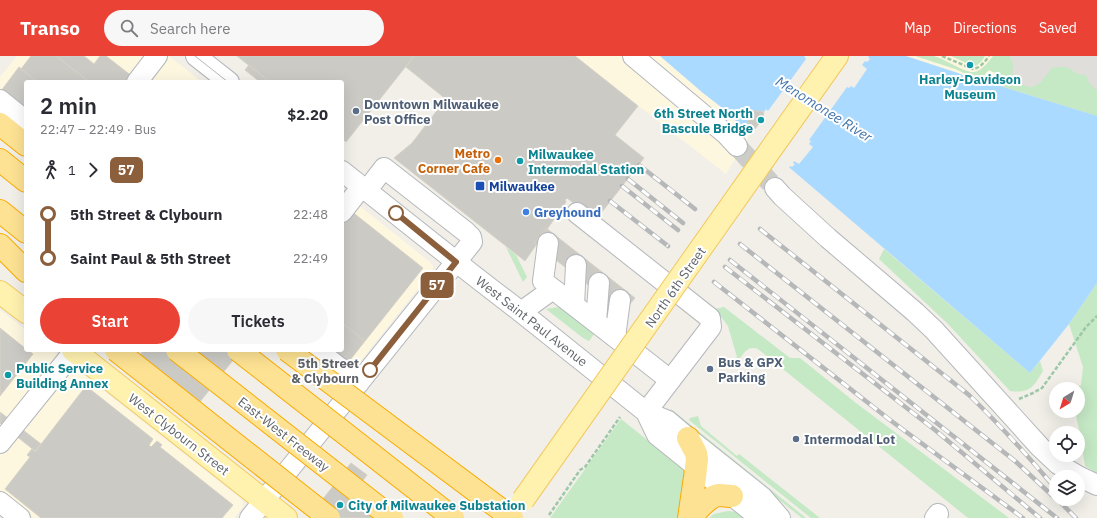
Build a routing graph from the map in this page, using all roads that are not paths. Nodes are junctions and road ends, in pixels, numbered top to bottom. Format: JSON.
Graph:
{"nodes":[{"id":1,"x":157,"y":56,"type":"edge"},
{"id":2,"x":196,"y":56,"type":"edge"},
{"id":3,"x":634,"y":56,"type":"edge"},
{"id":4,"x":838,"y":56,"type":"edge"},
{"id":5,"x":138,"y":80,"type":"edge"},
{"id":6,"x":226,"y":80,"type":"edge"},
{"id":7,"x":0,"y":100,"type":"edge"},
{"id":8,"x":24,"y":119,"type":"edge"},
{"id":9,"x":0,"y":124,"type":"edge"},
{"id":10,"x":24,"y":142,"type":"edge"},
{"id":11,"x":737,"y":146,"type":"tunnel mouth"},
{"id":12,"x":0,"y":151,"type":"edge"},
{"id":13,"x":0,"y":160,"type":"edge"},
{"id":14,"x":24,"y":167,"type":"edge"},
{"id":15,"x":344,"y":173,"type":"edge"},
{"id":16,"x":24,"y":179,"type":"edge"},
{"id":17,"x":364,"y":188,"type":"junction"},
{"id":18,"x":775,"y":188,"type":"tunnel mouth"},
{"id":19,"x":344,"y":210,"type":"edge"},
{"id":20,"x":0,"y":212,"type":"edge"},
{"id":21,"x":577,"y":213,"type":"dead end"},
{"id":22,"x":24,"y":230,"type":"edge"},
{"id":23,"x":0,"y":245,"type":"edge"},
{"id":24,"x":0,"y":258,"type":"edge"},
{"id":25,"x":456,"y":262,"type":"junction"},
{"id":26,"x":24,"y":269,"type":"edge"},
{"id":27,"x":588,"y":275,"type":"junction"},
{"id":28,"x":24,"y":277,"type":"edge"},
{"id":29,"x":0,"y":292,"type":"edge"},
{"id":30,"x":24,"y":310,"type":"edge"},
{"id":31,"x":521,"y":312,"type":"junction"},
{"id":32,"x":590,"y":317,"type":"junction"},
{"id":33,"x":72,"y":352,"type":"edge"},
{"id":34,"x":77,"y":352,"type":"edge"},
{"id":35,"x":119,"y":352,"type":"edge"},
{"id":36,"x":180,"y":352,"type":"edge"},
{"id":37,"x":241,"y":352,"type":"edge"},
{"id":38,"x":290,"y":352,"type":"edge"},
{"id":39,"x":320,"y":352,"type":"edge"},
{"id":40,"x":670,"y":380,"type":"junction"},
{"id":41,"x":359,"y":383,"type":"junction"},
{"id":42,"x":646,"y":412,"type":"junction"},
{"id":43,"x":688,"y":438,"type":"junction"},
{"id":44,"x":0,"y":443,"type":"edge"},
{"id":45,"x":696,"y":467,"type":"junction"},
{"id":46,"x":1097,"y":485,"type":"edge"},
{"id":47,"x":732,"y":496,"type":"junction"},
{"id":48,"x":264,"y":501,"type":"junction"},
{"id":49,"x":0,"y":502,"type":"edge"},
{"id":50,"x":516,"y":512,"type":"edge"},
{"id":51,"x":20,"y":518,"type":"edge"},
{"id":52,"x":250,"y":518,"type":"edge"},
{"id":53,"x":286,"y":518,"type":"edge"},
{"id":54,"x":328,"y":518,"type":"edge"},
{"id":55,"x":392,"y":518,"type":"edge"},
{"id":56,"x":453,"y":518,"type":"edge"},
{"id":57,"x":690,"y":518,"type":"edge"},
{"id":58,"x":766,"y":518,"type":"edge"},
{"id":59,"x":780,"y":518,"type":"edge"}],
"edges":[{"from":1,"to":5,"type":"street"},
{"from":2,"to":6,"type":"street"},
{"from":3,"to":11,"type":"street"},
{"from":4,"to":50,"type":"main road","name":"North 6th Street","bridge":true},
{"from":7,"to":8,"type":"street"},
{"from":9,"to":10,"type":"highway"},
{"from":12,"to":14,"type":"highway"},
{"from":13,"to":16,"type":"highway"},
{"from":15,"to":17,"type":"street","name":"West Saint Paul Avenue"},
{"from":17,"to":19,"type":"street"},
{"from":17,"to":25,"type":"street","name":"West Saint Paul Avenue"},
{"from":17,"to":25,"type":"street"},
{"from":18,"to":46,"type":"street"},
{"from":20,"to":22,"type":"highway"},
{"from":21,"to":40,"type":"street"},
{"from":23,"to":26,"type":"highway"},
{"from":24,"to":28,"type":"highway"},
{"from":25,"to":31,"type":"street","name":"West Saint Paul Avenue"},
{"from":25,"to":41,"type":"street"},
{"from":27,"to":32,"type":"street"},
{"from":27,"to":32,"type":"street"},
{"from":27,"to":32,"type":"street"},
{"from":27,"to":32,"type":"street"},
{"from":29,"to":30,"type":"main road"},
{"from":31,"to":32,"type":"street"},
{"from":31,"to":42,"type":"street","name":"West Saint Paul Avenue"},
{"from":32,"to":40,"type":"street"},
{"from":33,"to":44,"type":"street"},
{"from":34,"to":48,"type":"main road","name":"West Clybourn Street"},
{"from":35,"to":54,"type":"highway","bridge":true},
{"from":36,"to":55,"type":"highway","name":"East-West Freeway","bridge":true},
{"from":37,"to":56,"type":"highway","bridge":true},
{"from":38,"to":50,"type":"highway","bridge":true},
{"from":39,"to":41,"type":"street"},
{"from":40,"to":42,"type":"street"},
{"from":41,"to":48,"type":"street"},
{"from":42,"to":43,"type":"street","name":"West Saint Paul Avenue"},
{"from":42,"to":45,"type":"street","name":"West Saint Paul Avenue"},
{"from":43,"to":45,"type":"highway"},
{"from":43,"to":59,"type":"street","name":"West Saint Paul Avenue"},
{"from":45,"to":47,"type":"street","name":"West Saint Paul Avenue"},
{"from":45,"to":57,"type":"highway"},
{"from":47,"to":57,"type":"highway"},
{"from":47,"to":58,"type":"street","name":"West Saint Paul Avenue"},
{"from":48,"to":52,"type":"street"},
{"from":48,"to":53,"type":"main road","name":"West Clybourn Street"},
{"from":49,"to":51,"type":"street"}]}
